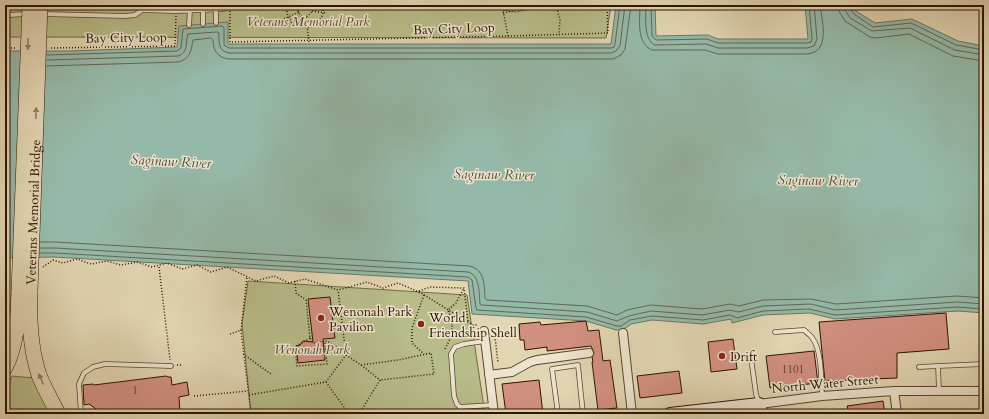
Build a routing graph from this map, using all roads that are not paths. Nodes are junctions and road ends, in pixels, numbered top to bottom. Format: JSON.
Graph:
{"nodes":[{"id":1,"x":30,"y":5,"type":"edge"},
{"id":2,"x":40,"y":5,"type":"edge"},
{"id":3,"x":143,"y":7,"type":"edge"},
{"id":4,"x":224,"y":7,"type":"edge"},
{"id":5,"x":216,"y":9,"type":"junction"},
{"id":6,"x":190,"y":10,"type":"junction"},
{"id":7,"x":203,"y":10,"type":"junction"},
{"id":8,"x":5,"y":12,"type":"edge"},
{"id":9,"x":216,"y":23,"type":"dead end"},
{"id":10,"x":203,"y":24,"type":"dead end"},
{"id":11,"x":189,"y":25,"type":"dead end"},
{"id":12,"x":24,"y":292,"type":"junction"},
{"id":13,"x":485,"y":330,"type":"road end"},
{"id":14,"x":774,"y":332,"type":"dead end"},
{"id":15,"x":623,"y":333,"type":"dead end"},
{"id":16,"x":485,"y":341,"type":"junction"},
{"id":17,"x":589,"y":353,"type":"dead end"},
{"id":18,"x":751,"y":358,"type":"dead end"},
{"id":19,"x":7,"y":364,"type":"edge"},
{"id":20,"x":984,"y":364,"type":"edge"},
{"id":21,"x":171,"y":366,"type":"road end"},
{"id":22,"x":938,"y":366,"type":"junction"},
{"id":23,"x":919,"y":367,"type":"dead end"},
{"id":24,"x":489,"y":375,"type":"junction"},
{"id":25,"x":939,"y":390,"type":"junction"},
{"id":26,"x":894,"y":391,"type":"junction"},
{"id":27,"x":984,"y":391,"type":"edge"},
{"id":28,"x":822,"y":396,"type":"junction"},
{"id":29,"x":493,"y":405,"type":"junction"},
{"id":30,"x":761,"y":409,"type":"edge"},
{"id":31,"x":58,"y":414,"type":"edge"},
{"id":32,"x":81,"y":414,"type":"edge"},
{"id":33,"x":494,"y":414,"type":"edge"},
{"id":34,"x":558,"y":414,"type":"edge"},
{"id":35,"x":583,"y":414,"type":"edge"},
{"id":36,"x":632,"y":414,"type":"edge"},
{"id":37,"x":670,"y":414,"type":"edge"},
{"id":38,"x":897,"y":414,"type":"edge"}],
"edges":[{"from":1,"to":12,"type":"highway","name":"Veterans Memorial Bridge","one_way":true,"bridge":true},
{"from":12,"to":2,"type":"highway","name":"Veterans Memorial Bridge","one_way":true,"bridge":true},
{"from":3,"to":6,"type":"lane"},
{"from":3,"to":8,"type":"lane"},
{"from":4,"to":5,"type":"lane"},
{"from":5,"to":7,"type":"lane"},
{"from":5,"to":9,"type":"lane"},
{"from":6,"to":7,"type":"lane"},
{"from":6,"to":11,"type":"lane"},
{"from":7,"to":10,"type":"lane"},
{"from":12,"to":19,"type":"highway","name":"Veterans Memorial Bridge"},
{"from":31,"to":12,"type":"highway","name":"Veterans Memorial Bridge","one_way":true},
{"from":13,"to":16,"type":"street"},
{"from":14,"to":28,"type":"lane"},
{"from":15,"to":36,"type":"street"},
{"from":16,"to":24,"type":"street"},
{"from":16,"to":29,"type":"lane"},
{"from":17,"to":24,"type":"street"},
{"from":18,"to":30,"type":"lane"},
{"from":20,"to":22,"type":"lane"},
{"from":21,"to":32,"type":"lane"},
{"from":22,"to":23,"type":"lane"},
{"from":22,"to":25,"type":"lane"},
{"from":24,"to":29,"type":"street"},
{"from":25,"to":26,"type":"street","name":"North Water Street"},
{"from":25,"to":27,"type":"street","name":"North Water Street"},
{"from":26,"to":28,"type":"street","name":"North Water Street"},
{"from":26,"to":38,"type":"street"},
{"from":28,"to":30,"type":"street","name":"North Water Street"},
{"from":29,"to":33,"type":"street"},
{"from":30,"to":37,"type":"street","name":"North Water Street"},
{"from":34,"to":35,"type":"lane"}]}
